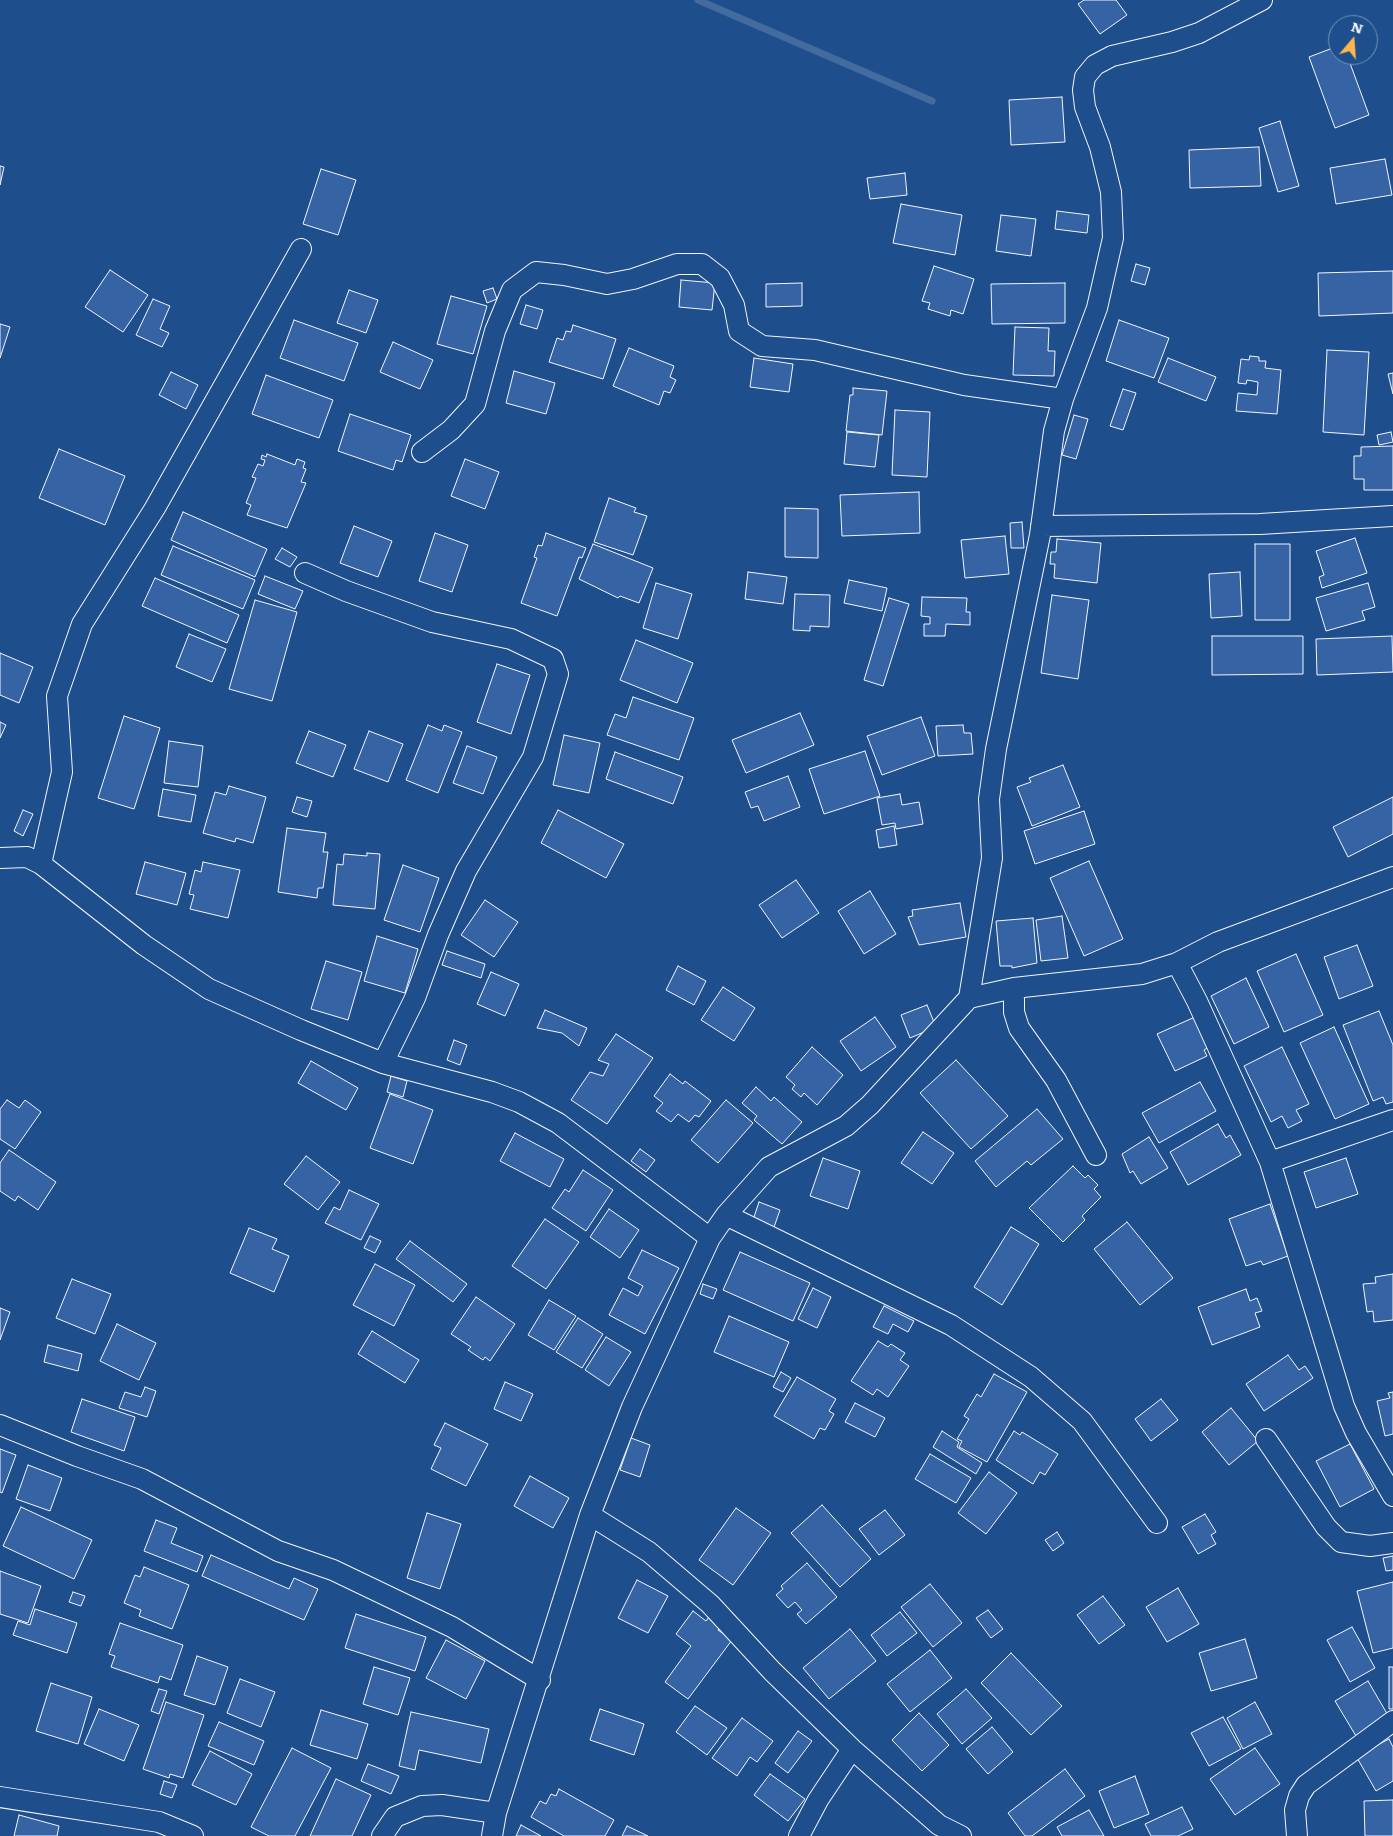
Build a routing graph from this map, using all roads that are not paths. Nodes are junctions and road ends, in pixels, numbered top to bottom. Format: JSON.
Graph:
{"nodes":[{"id":1,"x":1262,"y":0,"type":"edge"},
{"id":2,"x":301,"y":249,"type":"dead end"},
{"id":3,"x":1063,"y":400,"type":"junction"},
{"id":4,"x":422,"y":452,"type":"dead end"},
{"id":5,"x":1393,"y":516,"type":"edge"},
{"id":6,"x":1041,"y":526,"type":"junction"},
{"id":7,"x":306,"y":573,"type":"dead end"},
{"id":8,"x":0,"y":858,"type":"edge"},
{"id":9,"x":41,"y":864,"type":"junction"},
{"id":10,"x":1393,"y":877,"type":"edge"},
{"id":11,"x":1177,"y":964,"type":"junction"},
{"id":12,"x":1014,"y":988,"type":"junction"},
{"id":13,"x":970,"y":998,"type":"junction"},
{"id":14,"x":383,"y":1062,"type":"junction"},
{"id":15,"x":1393,"y":1120,"type":"edge"},
{"id":16,"x":1096,"y":1156,"type":"dead end"},
{"id":17,"x":1270,"y":1162,"type":"junction"},
{"id":18,"x":726,"y":1215,"type":"junction"},
{"id":19,"x":710,"y":1238,"type":"junction"},
{"id":20,"x":0,"y":1425,"type":"edge"},
{"id":21,"x":1266,"y":1439,"type":"dead end"},
{"id":22,"x":1393,"y":1496,"type":"edge"},
{"id":23,"x":590,"y":1515,"type":"junction"},
{"id":24,"x":1157,"y":1524,"type":"dead end"},
{"id":25,"x":1393,"y":1543,"type":"edge"},
{"id":26,"x":540,"y":1680,"type":"junction"},
{"id":27,"x":1393,"y":1721,"type":"edge"},
{"id":28,"x":852,"y":1749,"type":"junction"},
{"id":29,"x":0,"y":1797,"type":"edge"},
{"id":30,"x":496,"y":1813,"type":"junction"},
{"id":31,"x":193,"y":1836,"type":"edge"},
{"id":32,"x":382,"y":1836,"type":"edge"},
{"id":33,"x":492,"y":1836,"type":"edge"},
{"id":34,"x":799,"y":1836,"type":"edge"},
{"id":35,"x":961,"y":1836,"type":"edge"},
{"id":36,"x":1297,"y":1836,"type":"edge"}],
"edges":[{"from":1,"to":3,"type":"street"},
{"from":2,"to":9,"type":"street"},
{"from":3,"to":4,"type":"street"},
{"from":3,"to":6,"type":"street"},
{"from":5,"to":6,"type":"street"},
{"from":6,"to":13,"type":"street"},
{"from":7,"to":14,"type":"street"},
{"from":8,"to":9,"type":"street"},
{"from":9,"to":14,"type":"street"},
{"from":10,"to":11,"type":"street"},
{"from":11,"to":12,"type":"street"},
{"from":11,"to":17,"type":"street"},
{"from":12,"to":13,"type":"street"},
{"from":12,"to":16,"type":"street"},
{"from":13,"to":18,"type":"street"},
{"from":14,"to":19,"type":"street"},
{"from":15,"to":17,"type":"street"},
{"from":17,"to":22,"type":"street"},
{"from":18,"to":19,"type":"street"},
{"from":18,"to":24,"type":"street"},
{"from":19,"to":23,"type":"street"},
{"from":20,"to":26,"type":"street"},
{"from":21,"to":25,"type":"street"},
{"from":23,"to":26,"type":"street"},
{"from":23,"to":28,"type":"street"},
{"from":26,"to":30,"type":"street"},
{"from":27,"to":36,"type":"street"},
{"from":28,"to":34,"type":"street"},
{"from":28,"to":35,"type":"street"},
{"from":29,"to":31,"type":"street"},
{"from":30,"to":32,"type":"street"},
{"from":30,"to":33,"type":"street"}]}
